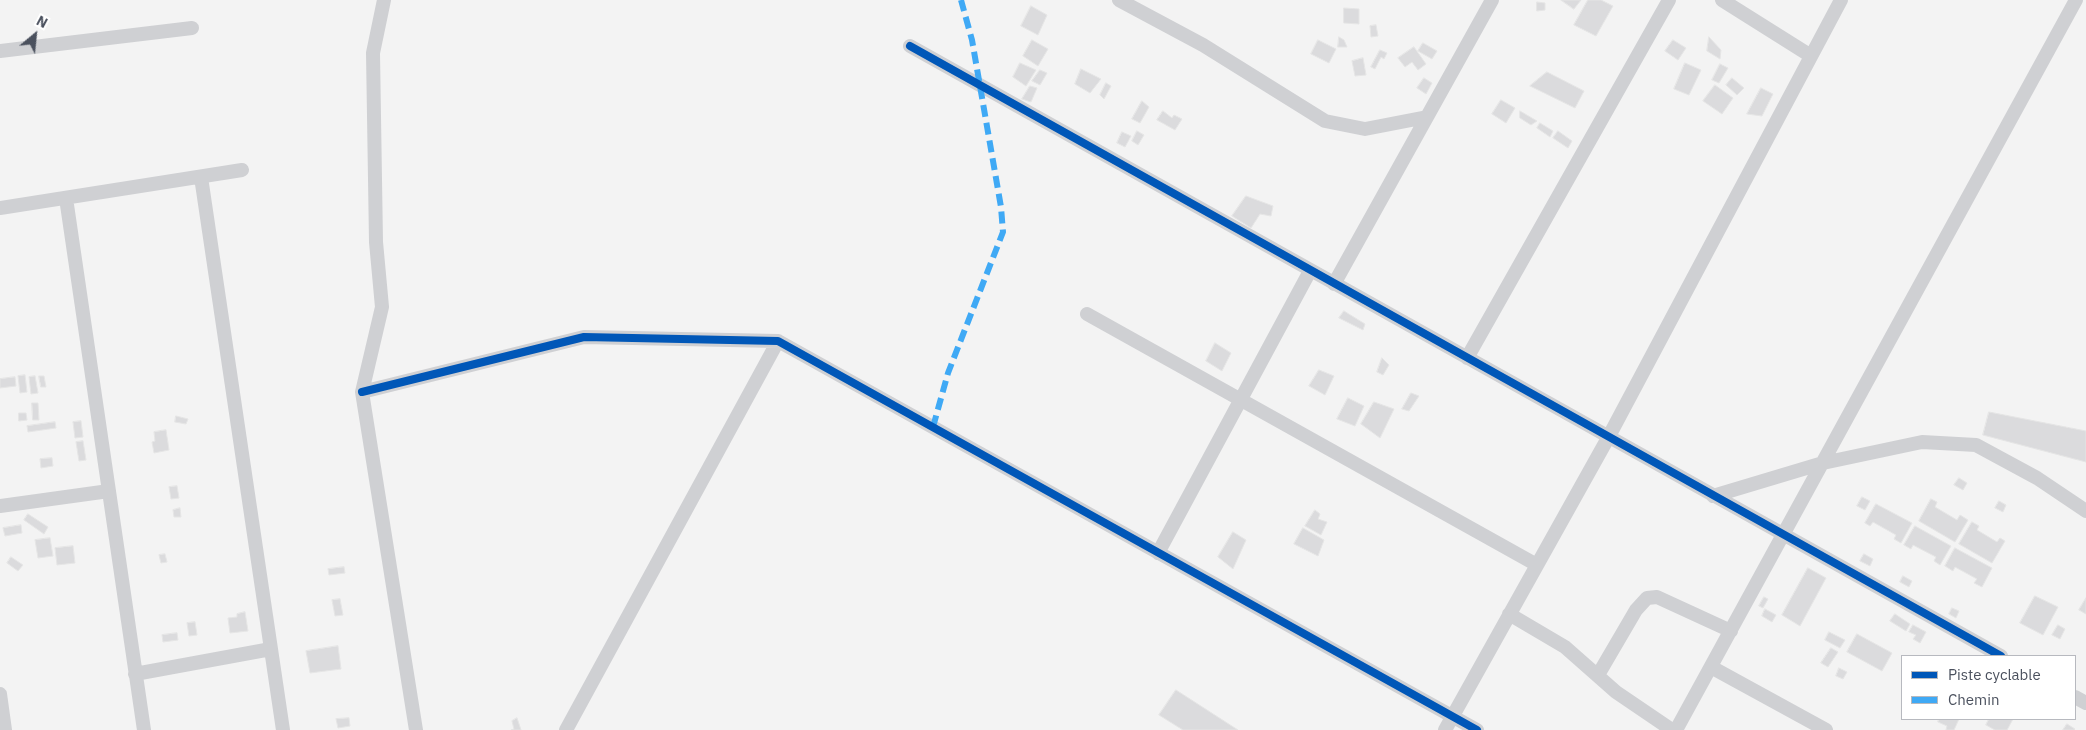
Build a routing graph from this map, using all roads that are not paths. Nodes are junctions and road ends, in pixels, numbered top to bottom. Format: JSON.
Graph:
{"nodes":[{"id":1,"x":384,"y":0,"type":"edge"},
{"id":2,"x":1119,"y":0,"type":"edge"},
{"id":3,"x":1492,"y":0,"type":"edge"},
{"id":4,"x":1669,"y":0,"type":"edge"},
{"id":5,"x":1722,"y":0,"type":"edge"},
{"id":6,"x":1841,"y":0,"type":"edge"},
{"id":7,"x":2076,"y":0,"type":"edge"},
{"id":8,"x":192,"y":28,"type":"dead end"},
{"id":9,"x":910,"y":46,"type":"dead end"},
{"id":10,"x":0,"y":51,"type":"edge"},
{"id":11,"x":1811,"y":56,"type":"junction"},
{"id":12,"x":1427,"y":117,"type":"junction"},
{"id":13,"x":242,"y":170,"type":"dead end"},
{"id":14,"x":201,"y":176,"type":"junction"},
{"id":15,"x":66,"y":198,"type":"junction"},
{"id":16,"x":0,"y":208,"type":"edge"},
{"id":17,"x":1310,"y":271,"type":"junction"},
{"id":18,"x":1334,"y":284,"type":"junction"},
{"id":19,"x":1087,"y":314,"type":"dead end"},
{"id":20,"x":778,"y":341,"type":"junction"},
{"id":21,"x":1467,"y":358,"type":"junction"},
{"id":22,"x":362,"y":392,"type":"junction"},
{"id":23,"x":1241,"y":400,"type":"junction"},
{"id":24,"x":1608,"y":438,"type":"junction"},
{"id":25,"x":1823,"y":463,"type":"junction"},
{"id":26,"x":109,"y":491,"type":"junction"},
{"id":27,"x":1713,"y":496,"type":"junction"},
{"id":28,"x":0,"y":506,"type":"edge"},
{"id":29,"x":2086,"y":511,"type":"edge"},
{"id":30,"x":1783,"y":535,"type":"junction"},
{"id":31,"x":1158,"y":553,"type":"junction"},
{"id":32,"x":1537,"y":566,"type":"junction"},
{"id":33,"x":1509,"y":614,"type":"junction"},
{"id":34,"x":1730,"y":631,"type":"junction"},
{"id":35,"x":271,"y":649,"type":"junction"},
{"id":36,"x":1999,"y":655,"type":"edge"},
{"id":37,"x":1711,"y":667,"type":"junction"},
{"id":38,"x":136,"y":674,"type":"junction"},
{"id":39,"x":1598,"y":675,"type":"junction"},
{"id":40,"x":0,"y":694,"type":"edge"},
{"id":41,"x":1452,"y":717,"type":"junction"},
{"id":42,"x":5,"y":730,"type":"edge"},
{"id":43,"x":144,"y":730,"type":"edge"},
{"id":44,"x":283,"y":730,"type":"edge"},
{"id":45,"x":416,"y":730,"type":"edge"},
{"id":46,"x":566,"y":730,"type":"edge"},
{"id":47,"x":1445,"y":730,"type":"edge"},
{"id":48,"x":1477,"y":730,"type":"edge"},
{"id":49,"x":1672,"y":730,"type":"edge"},
{"id":50,"x":1676,"y":730,"type":"edge"},
{"id":51,"x":1826,"y":730,"type":"edge"}],
"edges":[{"from":1,"to":22,"type":"street"},
{"from":2,"to":12,"type":"street"},
{"from":3,"to":12,"type":"street"},
{"from":4,"to":21,"type":"street"},
{"from":5,"to":11,"type":"street"},
{"from":6,"to":11,"type":"street"},
{"from":7,"to":25,"type":"street"},
{"from":8,"to":10,"type":"street"},
{"from":9,"to":17,"type":"street"},
{"from":11,"to":24,"type":"street"},
{"from":12,"to":18,"type":"street"},
{"from":13,"to":14,"type":"street"},
{"from":14,"to":15,"type":"street"},
{"from":14,"to":35,"type":"street"},
{"from":15,"to":16,"type":"street"},
{"from":15,"to":26,"type":"street"},
{"from":17,"to":18,"type":"street"},
{"from":17,"to":23,"type":"street"},
{"from":18,"to":21,"type":"street"},
{"from":19,"to":23,"type":"street"},
{"from":20,"to":22,"type":"street"},
{"from":20,"to":31,"type":"street"},
{"from":20,"to":46,"type":"street"},
{"from":21,"to":24,"type":"street"},
{"from":22,"to":45,"type":"street"},
{"from":23,"to":31,"type":"street"},
{"from":23,"to":32,"type":"street"},
{"from":24,"to":27,"type":"street"},
{"from":24,"to":32,"type":"street"},
{"from":25,"to":27,"type":"street"},
{"from":25,"to":29,"type":"street"},
{"from":25,"to":30,"type":"street"},
{"from":26,"to":28,"type":"street"},
{"from":26,"to":38,"type":"street"},
{"from":27,"to":30,"type":"street"},
{"from":30,"to":34,"type":"street"},
{"from":30,"to":36,"type":"street"},
{"from":31,"to":41,"type":"street"},
{"from":32,"to":33,"type":"street"},
{"from":33,"to":39,"type":"street"},
{"from":33,"to":41,"type":"street"},
{"from":34,"to":37,"type":"street"},
{"from":34,"to":39,"type":"street"},
{"from":35,"to":38,"type":"street"},
{"from":35,"to":44,"type":"street"},
{"from":37,"to":50,"type":"street"},
{"from":37,"to":51,"type":"street"},
{"from":38,"to":43,"type":"street"},
{"from":39,"to":49,"type":"street"},
{"from":40,"to":42,"type":"street"},
{"from":41,"to":47,"type":"street"},
{"from":41,"to":48,"type":"street"}]}
